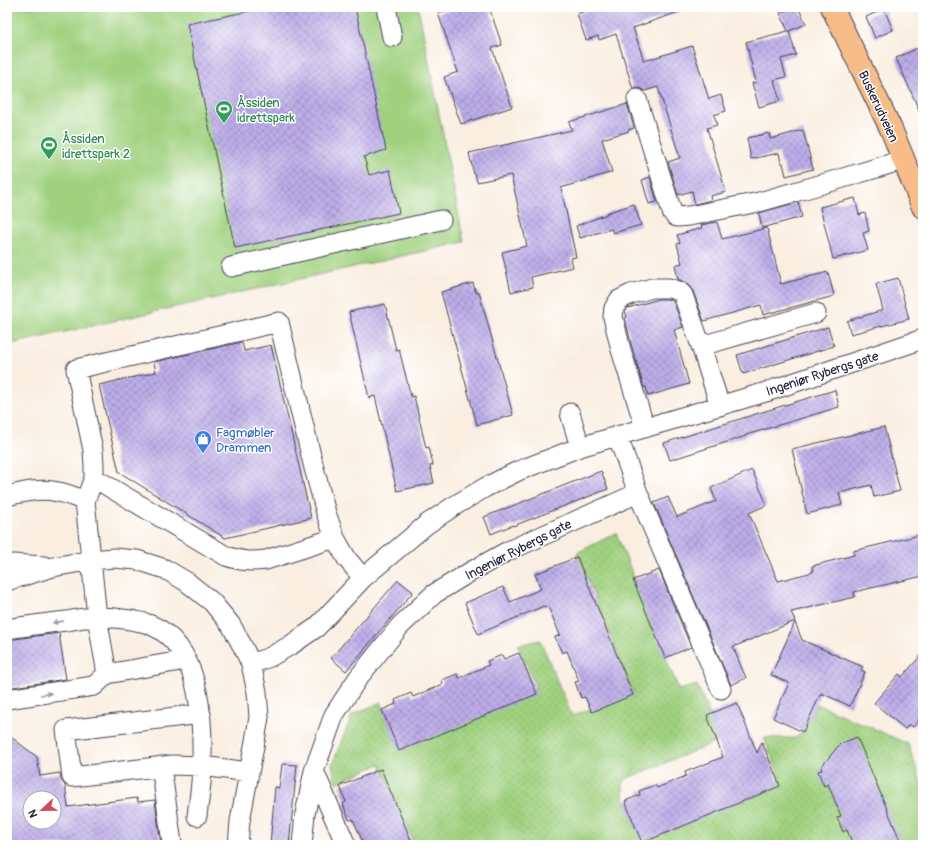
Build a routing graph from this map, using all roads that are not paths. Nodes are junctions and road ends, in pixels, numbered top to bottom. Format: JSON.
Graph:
{"nodes":[{"id":1,"x":386,"y":7,"type":"edge"},
{"id":2,"x":832,"y":7,"type":"edge"},
{"id":3,"x":392,"y":37,"type":"dead end"},
{"id":4,"x":637,"y":99,"type":"dead end"},
{"id":5,"x":903,"y":158,"type":"junction"},
{"id":6,"x":923,"y":207,"type":"edge"},
{"id":7,"x":441,"y":220,"type":"dead end"},
{"id":8,"x":231,"y":267,"type":"dead end"},
{"id":9,"x":816,"y":313,"type":"dead end"},
{"id":10,"x":923,"y":339,"type":"edge"},
{"id":11,"x":702,"y":346,"type":"junction"},
{"id":12,"x":720,"y":406,"type":"junction"},
{"id":13,"x":570,"y":413,"type":"dead end"},
{"id":14,"x":645,"y":428,"type":"junction"},
{"id":15,"x":618,"y":437,"type":"junction"},
{"id":16,"x":580,"y":447,"type":"junction"},
{"id":17,"x":94,"y":478,"type":"junction"},
{"id":18,"x":638,"y":494,"type":"junction"},
{"id":19,"x":7,"y":496,"type":"edge"},
{"id":20,"x":85,"y":501,"type":"junction"},
{"id":21,"x":336,"y":538,"type":"junction"},
{"id":22,"x":92,"y":560,"type":"junction"},
{"id":23,"x":7,"y":565,"type":"edge"},
{"id":24,"x":53,"y":567,"type":"junction"},
{"id":25,"x":363,"y":578,"type":"junction"},
{"id":26,"x":7,"y":581,"type":"edge"},
{"id":27,"x":97,"y":617,"type":"junction"},
{"id":28,"x":7,"y":629,"type":"edge"},
{"id":29,"x":186,"y":660,"type":"junction"},
{"id":30,"x":251,"y":664,"type":"junction"},
{"id":31,"x":107,"y":674,"type":"junction"},
{"id":32,"x":722,"y":689,"type":"dead end"},
{"id":33,"x":7,"y":700,"type":"edge"},
{"id":34,"x":201,"y":714,"type":"junction"},
{"id":35,"x":167,"y":766,"type":"junction"},
{"id":36,"x":202,"y":766,"type":"junction"},
{"id":37,"x":314,"y":770,"type":"junction"},
{"id":38,"x":249,"y":772,"type":"junction"},
{"id":39,"x":197,"y":816,"type":"dead end"},
{"id":40,"x":178,"y":842,"type":"dead end"},
{"id":41,"x":238,"y":845,"type":"edge"},
{"id":42,"x":302,"y":845,"type":"edge"},
{"id":43,"x":346,"y":845,"type":"edge"}],
"edges":[{"from":1,"to":3,"type":"street"},
{"from":2,"to":5,"type":"main road","name":"Buskerudveien"},
{"from":4,"to":5,"type":"street"},
{"from":5,"to":6,"type":"main road","name":"Buskerudveien"},
{"from":7,"to":8,"type":"street"},
{"from":9,"to":11,"type":"street"},
{"from":10,"to":12,"type":"street","name":"Ingeniør Rybergs gate"},
{"from":11,"to":12,"type":"street"},
{"from":11,"to":14,"type":"street"},
{"from":12,"to":14,"type":"street","name":"Ingeniør Rybergs gate"},
{"from":13,"to":16,"type":"street"},
{"from":14,"to":15,"type":"street","name":"Ingeniør Rybergs gate"},
{"from":15,"to":16,"type":"street","name":"Ingeniør Rybergs gate"},
{"from":15,"to":18,"type":"street"},
{"from":16,"to":25,"type":"street","name":"Ingeniør Rybergs gate"},
{"from":17,"to":20,"type":"street"},
{"from":17,"to":21,"type":"street"},
{"from":17,"to":21,"type":"street"},
{"from":18,"to":32,"type":"street"},
{"from":18,"to":37,"type":"street","name":"Ingeniør Rybergs gate"},
{"from":19,"to":20,"type":"street"},
{"from":20,"to":22,"type":"street"},
{"from":21,"to":25,"type":"street"},
{"from":22,"to":24,"type":"street"},
{"from":22,"to":27,"type":"street"},
{"from":22,"to":30,"type":"street"},
{"from":23,"to":24,"type":"street"},
{"from":24,"to":26,"type":"street"},
{"from":25,"to":30,"type":"street","name":"Ingeniør Rybergs gate"},
{"from":27,"to":28,"type":"street","one_way":true},
{"from":27,"to":29,"type":"street"},
{"from":27,"to":31,"type":"street"},
{"from":29,"to":31,"type":"street"},
{"from":29,"to":34,"type":"street"},
{"from":30,"to":38,"type":"street"},
{"from":33,"to":31,"type":"street","one_way":true},
{"from":34,"to":35,"type":"street"},
{"from":34,"to":36,"type":"street"},
{"from":35,"to":36,"type":"street"},
{"from":35,"to":40,"type":"street"},
{"from":36,"to":38,"type":"street"},
{"from":36,"to":39,"type":"street"},
{"from":37,"to":42,"type":"street","name":"Ingeniør Rybergs gate"},
{"from":37,"to":43,"type":"street"},
{"from":38,"to":41,"type":"street"}]}
